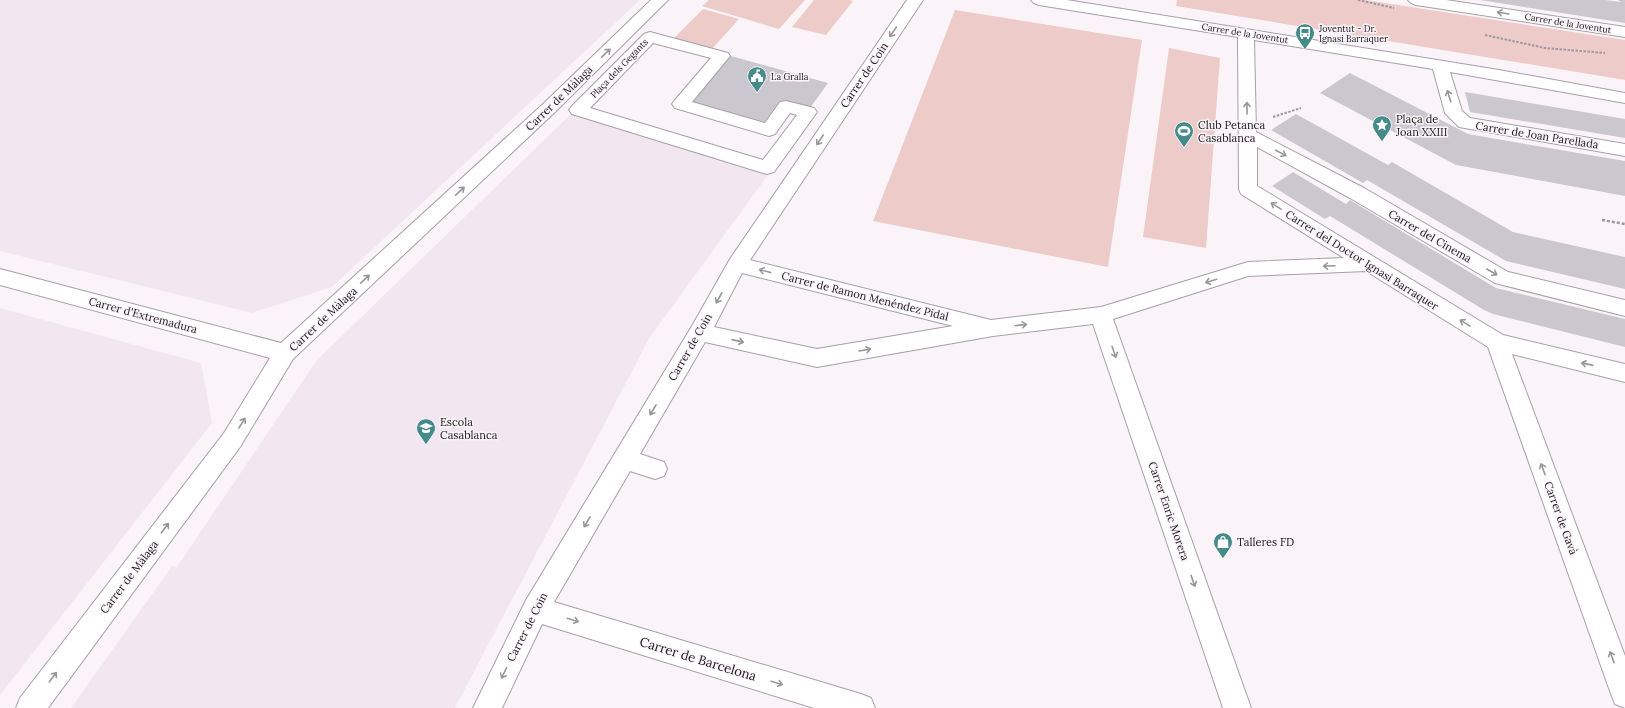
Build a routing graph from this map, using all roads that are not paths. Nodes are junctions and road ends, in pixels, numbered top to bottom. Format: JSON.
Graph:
{"nodes":[{"id":1,"x":660,"y":0,"type":"edge"},
{"id":2,"x":915,"y":0,"type":"edge"},
{"id":3,"x":1039,"y":0,"type":"edge"},
{"id":4,"x":1416,"y":0,"type":"edge"},
{"id":5,"x":1126,"y":7,"type":"edge"},
{"id":6,"x":1625,"y":32,"type":"edge"},
{"id":7,"x":1246,"y":34,"type":"junction"},
{"id":8,"x":1440,"y":66,"type":"junction"},
{"id":9,"x":1499,"y":75,"type":"junction"},
{"id":10,"x":1625,"y":90,"type":"edge"},
{"id":11,"x":1625,"y":98,"type":"edge"},
{"id":12,"x":808,"y":112,"type":"joint"},
{"id":13,"x":1247,"y":134,"type":"junction"},
{"id":14,"x":1625,"y":150,"type":"edge"},
{"id":15,"x":737,"y":264,"type":"junction"},
{"id":16,"x":1368,"y":264,"type":"junction"},
{"id":17,"x":0,"y":277,"type":"edge"},
{"id":18,"x":1625,"y":308,"type":"edge"},
{"id":19,"x":1101,"y":315,"type":"junction"},
{"id":20,"x":993,"y":328,"type":"junction"},
{"id":21,"x":700,"y":332,"type":"junction"},
{"id":22,"x":1497,"y":342,"type":"junction"},
{"id":23,"x":285,"y":353,"type":"junction"},
{"id":24,"x":1625,"y":373,"type":"edge"},
{"id":25,"x":624,"y":459,"type":"junction"},
{"id":26,"x":655,"y":469,"type":"dead end"},
{"id":27,"x":535,"y":609,"type":"junction"},
{"id":28,"x":1625,"y":694,"type":"edge"},
{"id":29,"x":30,"y":708,"type":"edge"},
{"id":30,"x":487,"y":708,"type":"edge"},
{"id":31,"x":861,"y":708,"type":"edge"},
{"id":32,"x":1237,"y":708,"type":"edge"}],
"edges":[{"from":23,"to":1,"type":"street","name":"Carrer de Màlaga","one_way":true},
{"from":2,"to":15,"type":"street","name":"Carrer de Coin","one_way":true},
{"from":3,"to":5,"type":"street","name":"Carrer de la Joventut"},
{"from":6,"to":4,"type":"street","name":"Carrer de la Joventut","one_way":true},
{"from":5,"to":7,"type":"street","name":"Carrer de la Joventut"},
{"from":7,"to":8,"type":"street","name":"Carrer de la Joventut"},
{"from":13,"to":7,"type":"street","name":"Carrer del Doctor Ignasi Barraquer","one_way":true},
{"from":8,"to":9,"type":"street","name":"Carrer de la Joventut"},
{"from":14,"to":8,"type":"street","name":"Carrer de Joan Parellada","one_way":true},
{"from":9,"to":10,"type":"street","name":"Carrer de la Joventut"},
{"from":9,"to":11,"type":"street","name":"Carrer de la Joventut"},
{"from":12,"to":12,"type":"street","name":"Plaça dels Gegants"},
{"from":16,"to":13,"type":"street","name":"Carrer del Doctor Ignasi Barraquer","one_way":true},
{"from":13,"to":18,"type":"street","name":"Carrer del Cinema","one_way":true},
{"from":20,"to":15,"type":"street","name":"Carrer de Ramon Menéndez Pidal","one_way":true},
{"from":15,"to":21,"type":"street","name":"Carrer de Coin","one_way":true},
{"from":16,"to":19,"type":"street","name":"Carrer de Ramon Menéndez Pidal","one_way":true},
{"from":22,"to":16,"type":"street","name":"Carrer del Doctor Ignasi Barraquer","one_way":true},
{"from":17,"to":23,"type":"street","name":"Carrer d'Extremadura"},
{"from":20,"to":19,"type":"street","name":"Carrer de Ramon Menéndez Pidal","one_way":true},
{"from":19,"to":32,"type":"street","name":"Carrer Enric Morera","one_way":true},
{"from":21,"to":20,"type":"street","name":"Carrer de Ramon Menéndez Pidal","one_way":true},
{"from":21,"to":25,"type":"street","name":"Carrer de Coin","one_way":true},
{"from":24,"to":22,"type":"street","name":"Carrer del Doctor Ignasi Barraquer","one_way":true},
{"from":28,"to":22,"type":"street","name":"Carrer de Gavà","one_way":true},
{"from":29,"to":23,"type":"street","name":"Carrer de Màlaga","one_way":true},
{"from":25,"to":26,"type":"street"},
{"from":25,"to":27,"type":"street","name":"Carrer de Coin","one_way":true},
{"from":27,"to":30,"type":"street","name":"Carrer de Coin","one_way":true},
{"from":27,"to":31,"type":"street","name":"Carrer de Barcelona","one_way":true}]}
